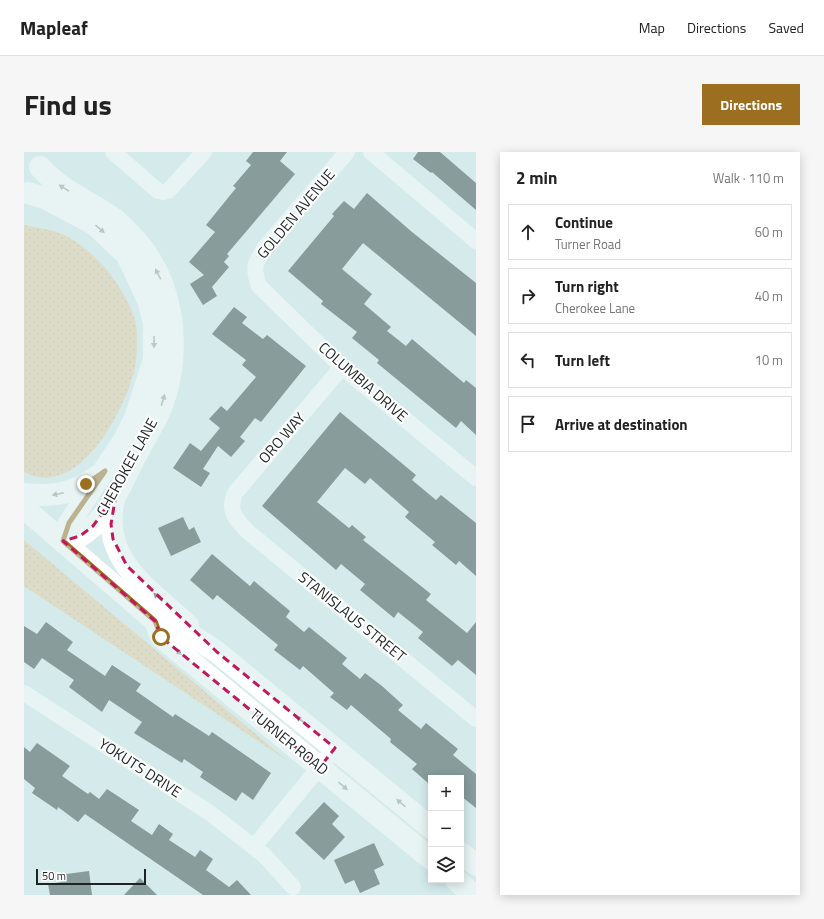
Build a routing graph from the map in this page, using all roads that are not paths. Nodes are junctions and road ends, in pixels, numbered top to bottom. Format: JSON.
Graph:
{"nodes":[{"id":1,"x":113,"y":152,"type":"edge"},
{"id":2,"x":204,"y":152,"type":"edge"},
{"id":3,"x":347,"y":152,"type":"edge"},
{"id":4,"x":371,"y":152,"type":"edge"},
{"id":5,"x":38,"y":160,"type":"edge"},
{"id":6,"x":26,"y":194,"type":"edge"},
{"id":7,"x":476,"y":241,"type":"edge"},
{"id":8,"x":256,"y":279,"type":"joint"},
{"id":9,"x":342,"y":367,"type":"junction"},
{"id":10,"x":105,"y":471,"type":"junction"},
{"id":11,"x":476,"y":478,"type":"edge"},
{"id":12,"x":24,"y":494,"type":"edge"},
{"id":13,"x":116,"y":494,"type":"junction"},
{"id":14,"x":24,"y":508,"type":"edge"},
{"id":15,"x":233,"y":511,"type":"joint"},
{"id":16,"x":63,"y":541,"type":"junction"},
{"id":17,"x":155,"y":621,"type":"junction"},
{"id":18,"x":217,"y":652,"type":"junction"},
{"id":19,"x":24,"y":693,"type":"edge"},
{"id":20,"x":476,"y":719,"type":"edge"},
{"id":21,"x":335,"y":748,"type":"junction"},
{"id":22,"x":320,"y":767,"type":"junction"},
{"id":23,"x":428,"y":826,"type":"edge"},
{"id":24,"x":254,"y":847,"type":"junction"},
{"id":25,"x":464,"y":855,"type":"edge"},
{"id":26,"x":428,"y":857,"type":"edge"},
{"id":27,"x":476,"y":865,"type":"edge"},
{"id":28,"x":460,"y":883,"type":"edge"},
{"id":29,"x":294,"y":887,"type":"dead end"},
{"id":30,"x":474,"y":895,"type":"edge"}],
"edges":[{"from":1,"to":2,"type":"street"},
{"from":3,"to":8,"type":"street","name":"GOLDEN AVENUE"},
{"from":4,"to":7,"type":"street"},
{"from":5,"to":6,"type":"main road","name":"CHEROKEE LANE"},
{"from":13,"to":5,"type":"main road","name":"CHEROKEE LANE","one_way":true},
{"from":6,"to":10,"type":"main road","name":"CHEROKEE LANE","one_way":true},
{"from":8,"to":9,"type":"street","name":"COLUMBIA DRIVE"},
{"from":9,"to":11,"type":"street","name":"COLUMBIA DRIVE"},
{"from":9,"to":15,"type":"street","name":"ORO WAY"},
{"from":10,"to":12,"type":"main road","one_way":true},
{"from":10,"to":16,"type":"main road","name":"CHEROKEE LANE"},
{"from":13,"to":16,"type":"main road","name":"CHEROKEE LANE"},
{"from":18,"to":13,"type":"main road","one_way":true},
{"from":14,"to":16,"type":"main road","name":"TURNER ROAD"},
{"from":15,"to":20,"type":"street","name":"STANISLAUS STREET"},
{"from":16,"to":17,"type":"main road","name":"TURNER ROAD"},
{"from":17,"to":18,"type":"main road","name":"TURNER ROAD"},
{"from":17,"to":22,"type":"main road","name":"TURNER ROAD","one_way":true},
{"from":21,"to":18,"type":"main road","name":"TURNER ROAD","one_way":true},
{"from":19,"to":24,"type":"street","name":"YOKUTS DRIVE"},
{"from":21,"to":22,"type":"street"},
{"from":23,"to":21,"type":"main road","name":"TURNER ROAD","one_way":true},
{"from":22,"to":24,"type":"street"},
{"from":22,"to":26,"type":"main road","name":"TURNER ROAD","one_way":true},
{"from":24,"to":29,"type":"street","name":"YOKUTS DRIVE"},
{"from":25,"to":27,"type":"main road"},
{"from":28,"to":30,"type":"main road"}]}
